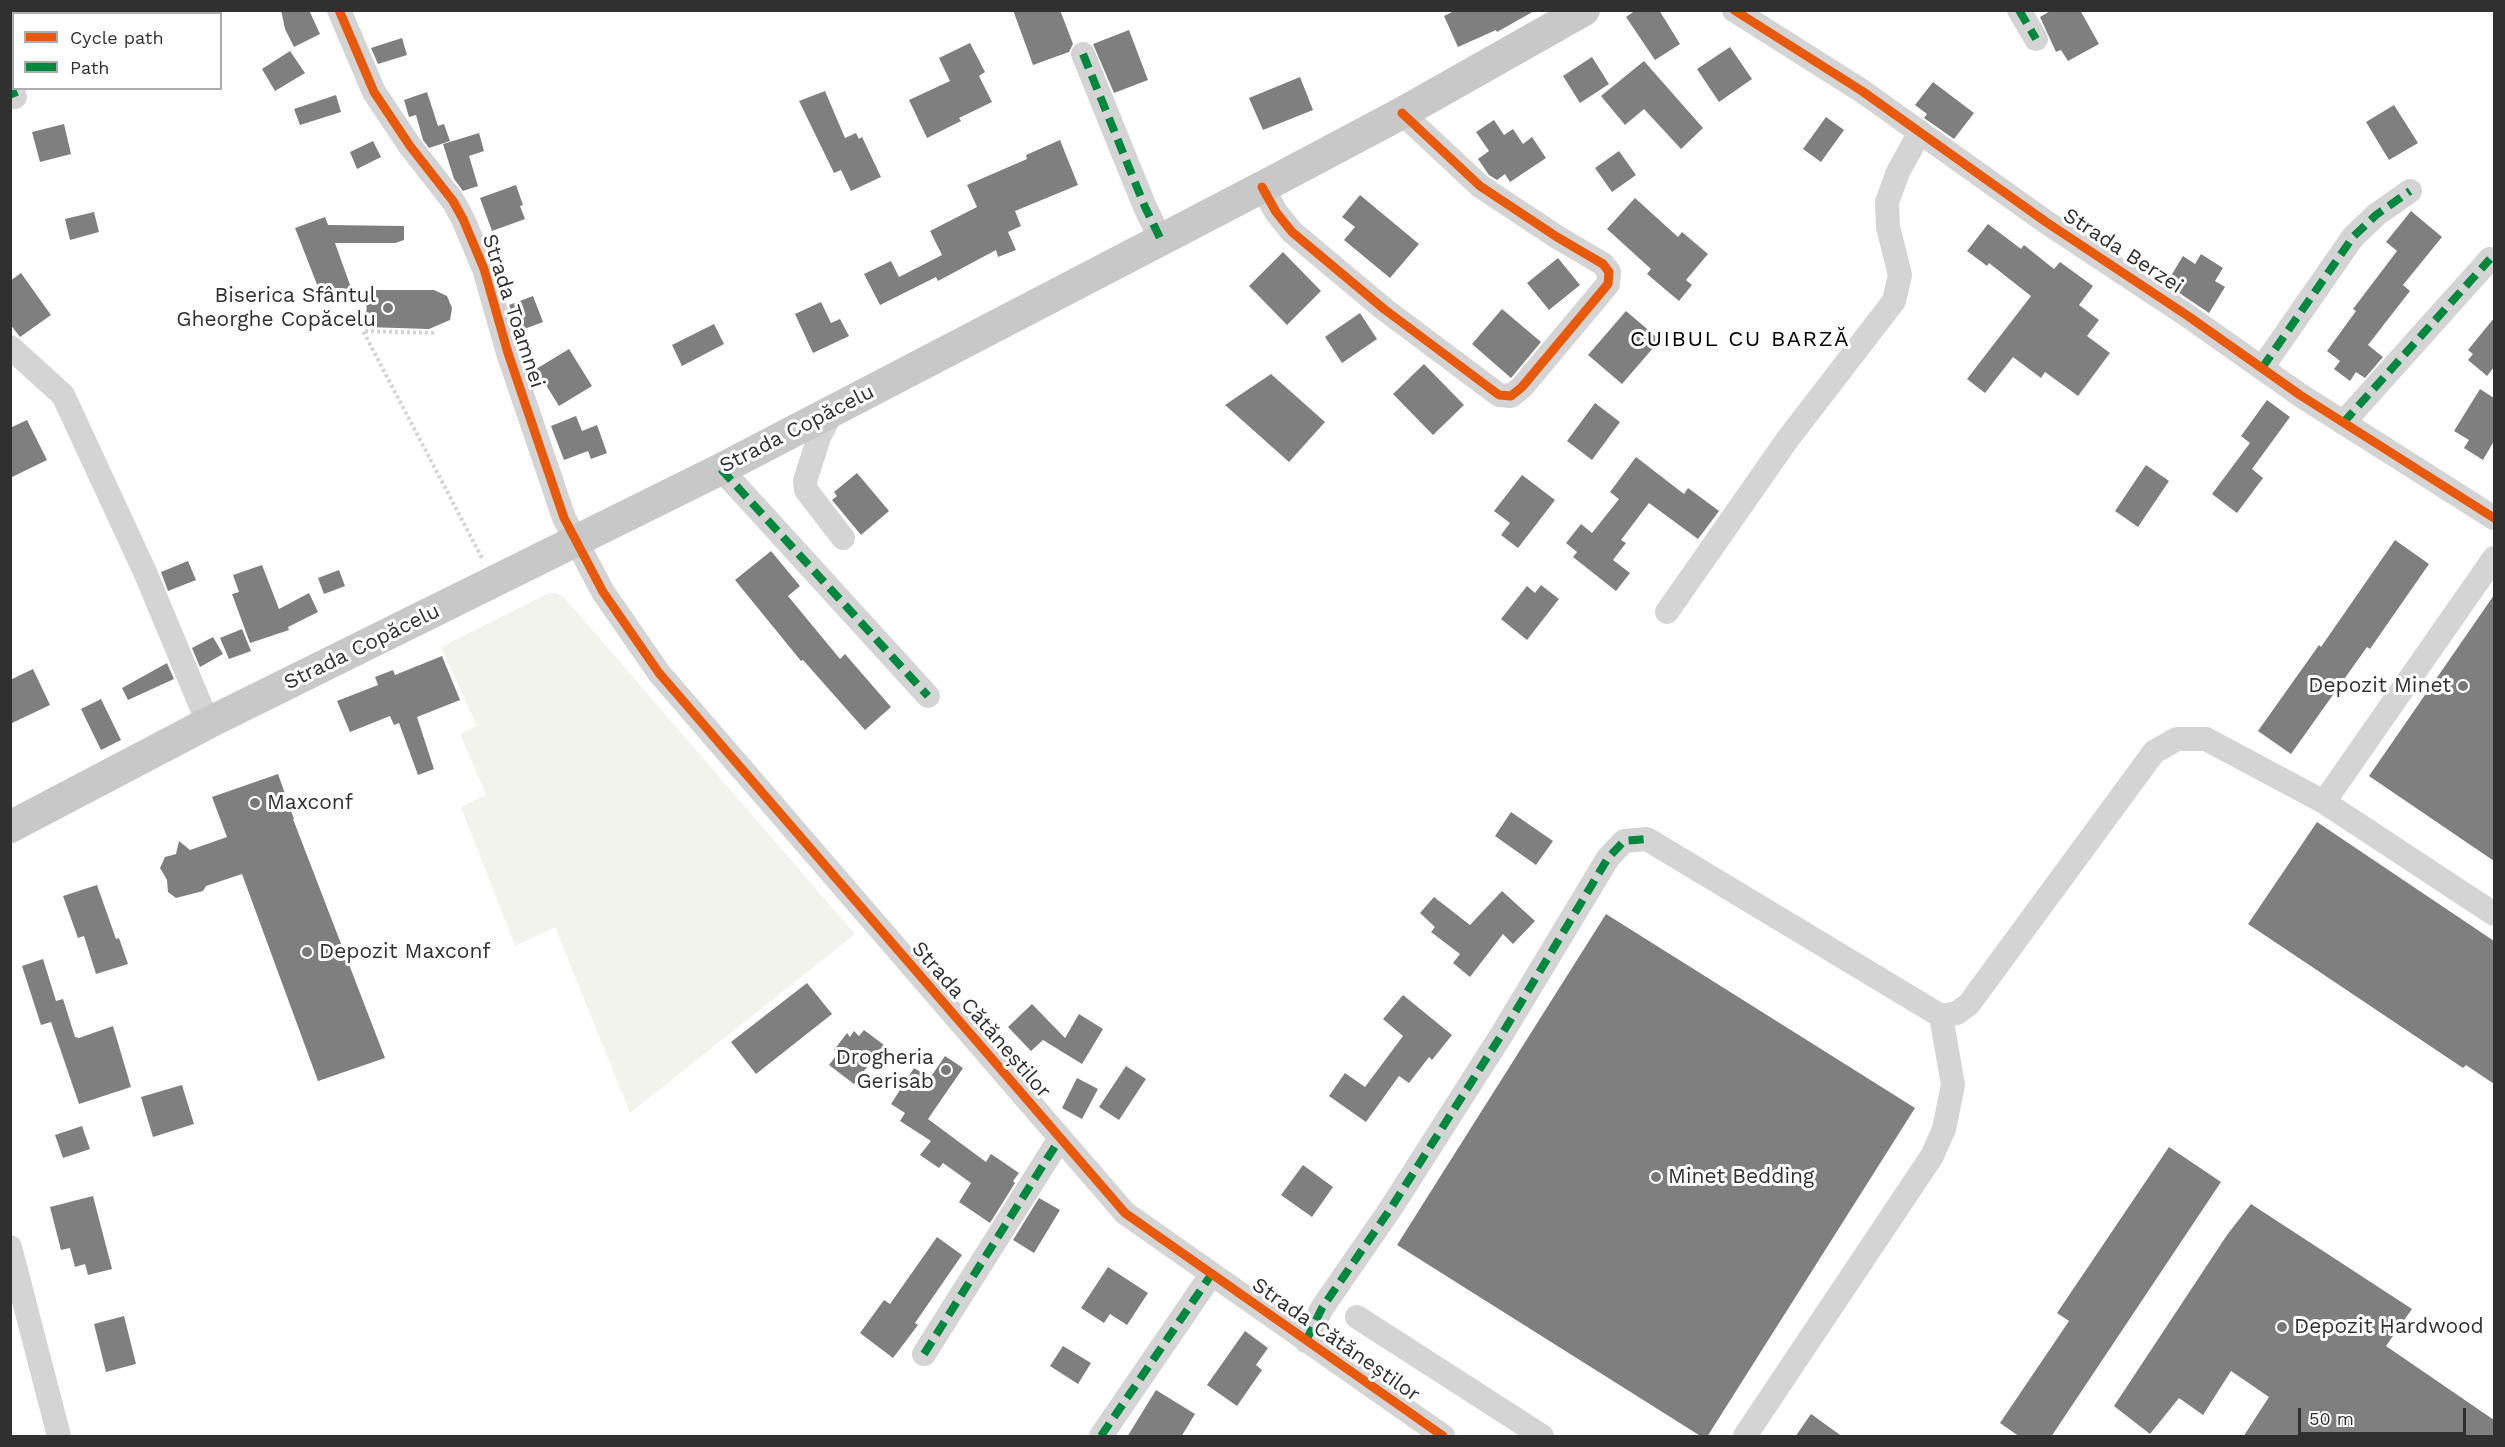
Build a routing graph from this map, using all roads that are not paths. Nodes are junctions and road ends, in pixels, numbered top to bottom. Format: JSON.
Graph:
{"nodes":[{"id":1,"x":339,"y":10,"type":"edge"},
{"id":2,"x":1734,"y":10,"type":"edge"},
{"id":3,"x":2019,"y":10,"type":"edge"},
{"id":4,"x":1580,"y":13,"type":"edge"},
{"id":5,"x":2036,"y":39,"type":"dead end"},
{"id":6,"x":1083,"y":54,"type":"dead end"},
{"id":7,"x":1402,"y":112,"type":"junction"},
{"id":8,"x":1920,"y":132,"type":"junction"},
{"id":9,"x":1262,"y":187,"type":"junction"},
{"id":10,"x":2410,"y":191,"type":"dead end"},
{"id":11,"x":1161,"y":240,"type":"junction"},
{"id":12,"x":2490,"y":259,"type":"dead end"},
{"id":13,"x":10,"y":347,"type":"edge"},
{"id":14,"x":2262,"y":369,"type":"junction"},
{"id":15,"x":833,"y":410,"type":"junction"},
{"id":16,"x":2343,"y":423,"type":"junction"},
{"id":17,"x":721,"y":469,"type":"junction"},
{"id":18,"x":2494,"y":518,"type":"edge"},
{"id":19,"x":843,"y":538,"type":"dead end"},
{"id":20,"x":576,"y":541,"type":"junction"},
{"id":21,"x":2494,"y":558,"type":"edge"},
{"id":22,"x":1667,"y":612,"type":"dead end"},
{"id":23,"x":928,"y":696,"type":"dead end"},
{"id":24,"x":208,"y":723,"type":"junction"},
{"id":25,"x":2325,"y":802,"type":"junction"},
{"id":26,"x":10,"y":827,"type":"edge"},
{"id":27,"x":2494,"y":914,"type":"edge"},
{"id":28,"x":1941,"y":1016,"type":"junction"},
{"id":29,"x":1059,"y":1140,"type":"junction"},
{"id":30,"x":10,"y":1247,"type":"edge"},
{"id":31,"x":1211,"y":1275,"type":"junction"},
{"id":32,"x":1358,"y":1317,"type":"dead end"},
{"id":33,"x":1306,"y":1341,"type":"junction"},
{"id":34,"x":924,"y":1354,"type":"dead end"},
{"id":35,"x":59,"y":1437,"type":"edge"},
{"id":36,"x":1101,"y":1437,"type":"edge"},
{"id":37,"x":1443,"y":1437,"type":"edge"},
{"id":38,"x":1542,"y":1437,"type":"edge"},
{"id":39,"x":1745,"y":1437,"type":"edge"}],
"edges":[{"from":1,"to":20,"type":"street","name":"Strada Toamnei"},
{"from":2,"to":8,"type":"street","name":"Strada Berzei"},
{"from":3,"to":5,"type":"street"},
{"from":4,"to":7,"type":"main road","name":"Strada Copăcelu"},
{"from":6,"to":11,"type":"street"},
{"from":7,"to":9,"type":"main road","name":"Strada Copăcelu"},
{"from":7,"to":9,"type":"street"},
{"from":8,"to":14,"type":"street","name":"Strada Berzei"},
{"from":8,"to":22,"type":"street"},
{"from":9,"to":11,"type":"main road","name":"Strada Copăcelu"},
{"from":10,"to":14,"type":"street"},
{"from":11,"to":15,"type":"main road","name":"Strada Copăcelu"},
{"from":12,"to":16,"type":"street"},
{"from":13,"to":24,"type":"street"},
{"from":14,"to":16,"type":"street","name":"Strada Berzei"},
{"from":15,"to":17,"type":"main road","name":"Strada Copăcelu"},
{"from":15,"to":19,"type":"street"},
{"from":16,"to":18,"type":"street","name":"Strada Berzei"},
{"from":17,"to":20,"type":"main road","name":"Strada Copăcelu"},
{"from":17,"to":23,"type":"street"},
{"from":20,"to":24,"type":"main road","name":"Strada Copăcelu"},
{"from":20,"to":29,"type":"street","name":"Strada Cătăneștilor"},
{"from":21,"to":25,"type":"street"},
{"from":24,"to":26,"type":"main road","name":"Strada Copăcelu"},
{"from":25,"to":27,"type":"street"},
{"from":25,"to":28,"type":"street"},
{"from":28,"to":33,"type":"street"},
{"from":28,"to":39,"type":"street"},
{"from":29,"to":31,"type":"street","name":"Strada Cătăneștilor"},
{"from":29,"to":34,"type":"street"},
{"from":30,"to":35,"type":"street"},
{"from":31,"to":33,"type":"street","name":"Strada Cătăneștilor"},
{"from":31,"to":36,"type":"street"},
{"from":32,"to":38,"type":"street"},
{"from":33,"to":37,"type":"street","name":"Strada Cătăneștilor"}]}
